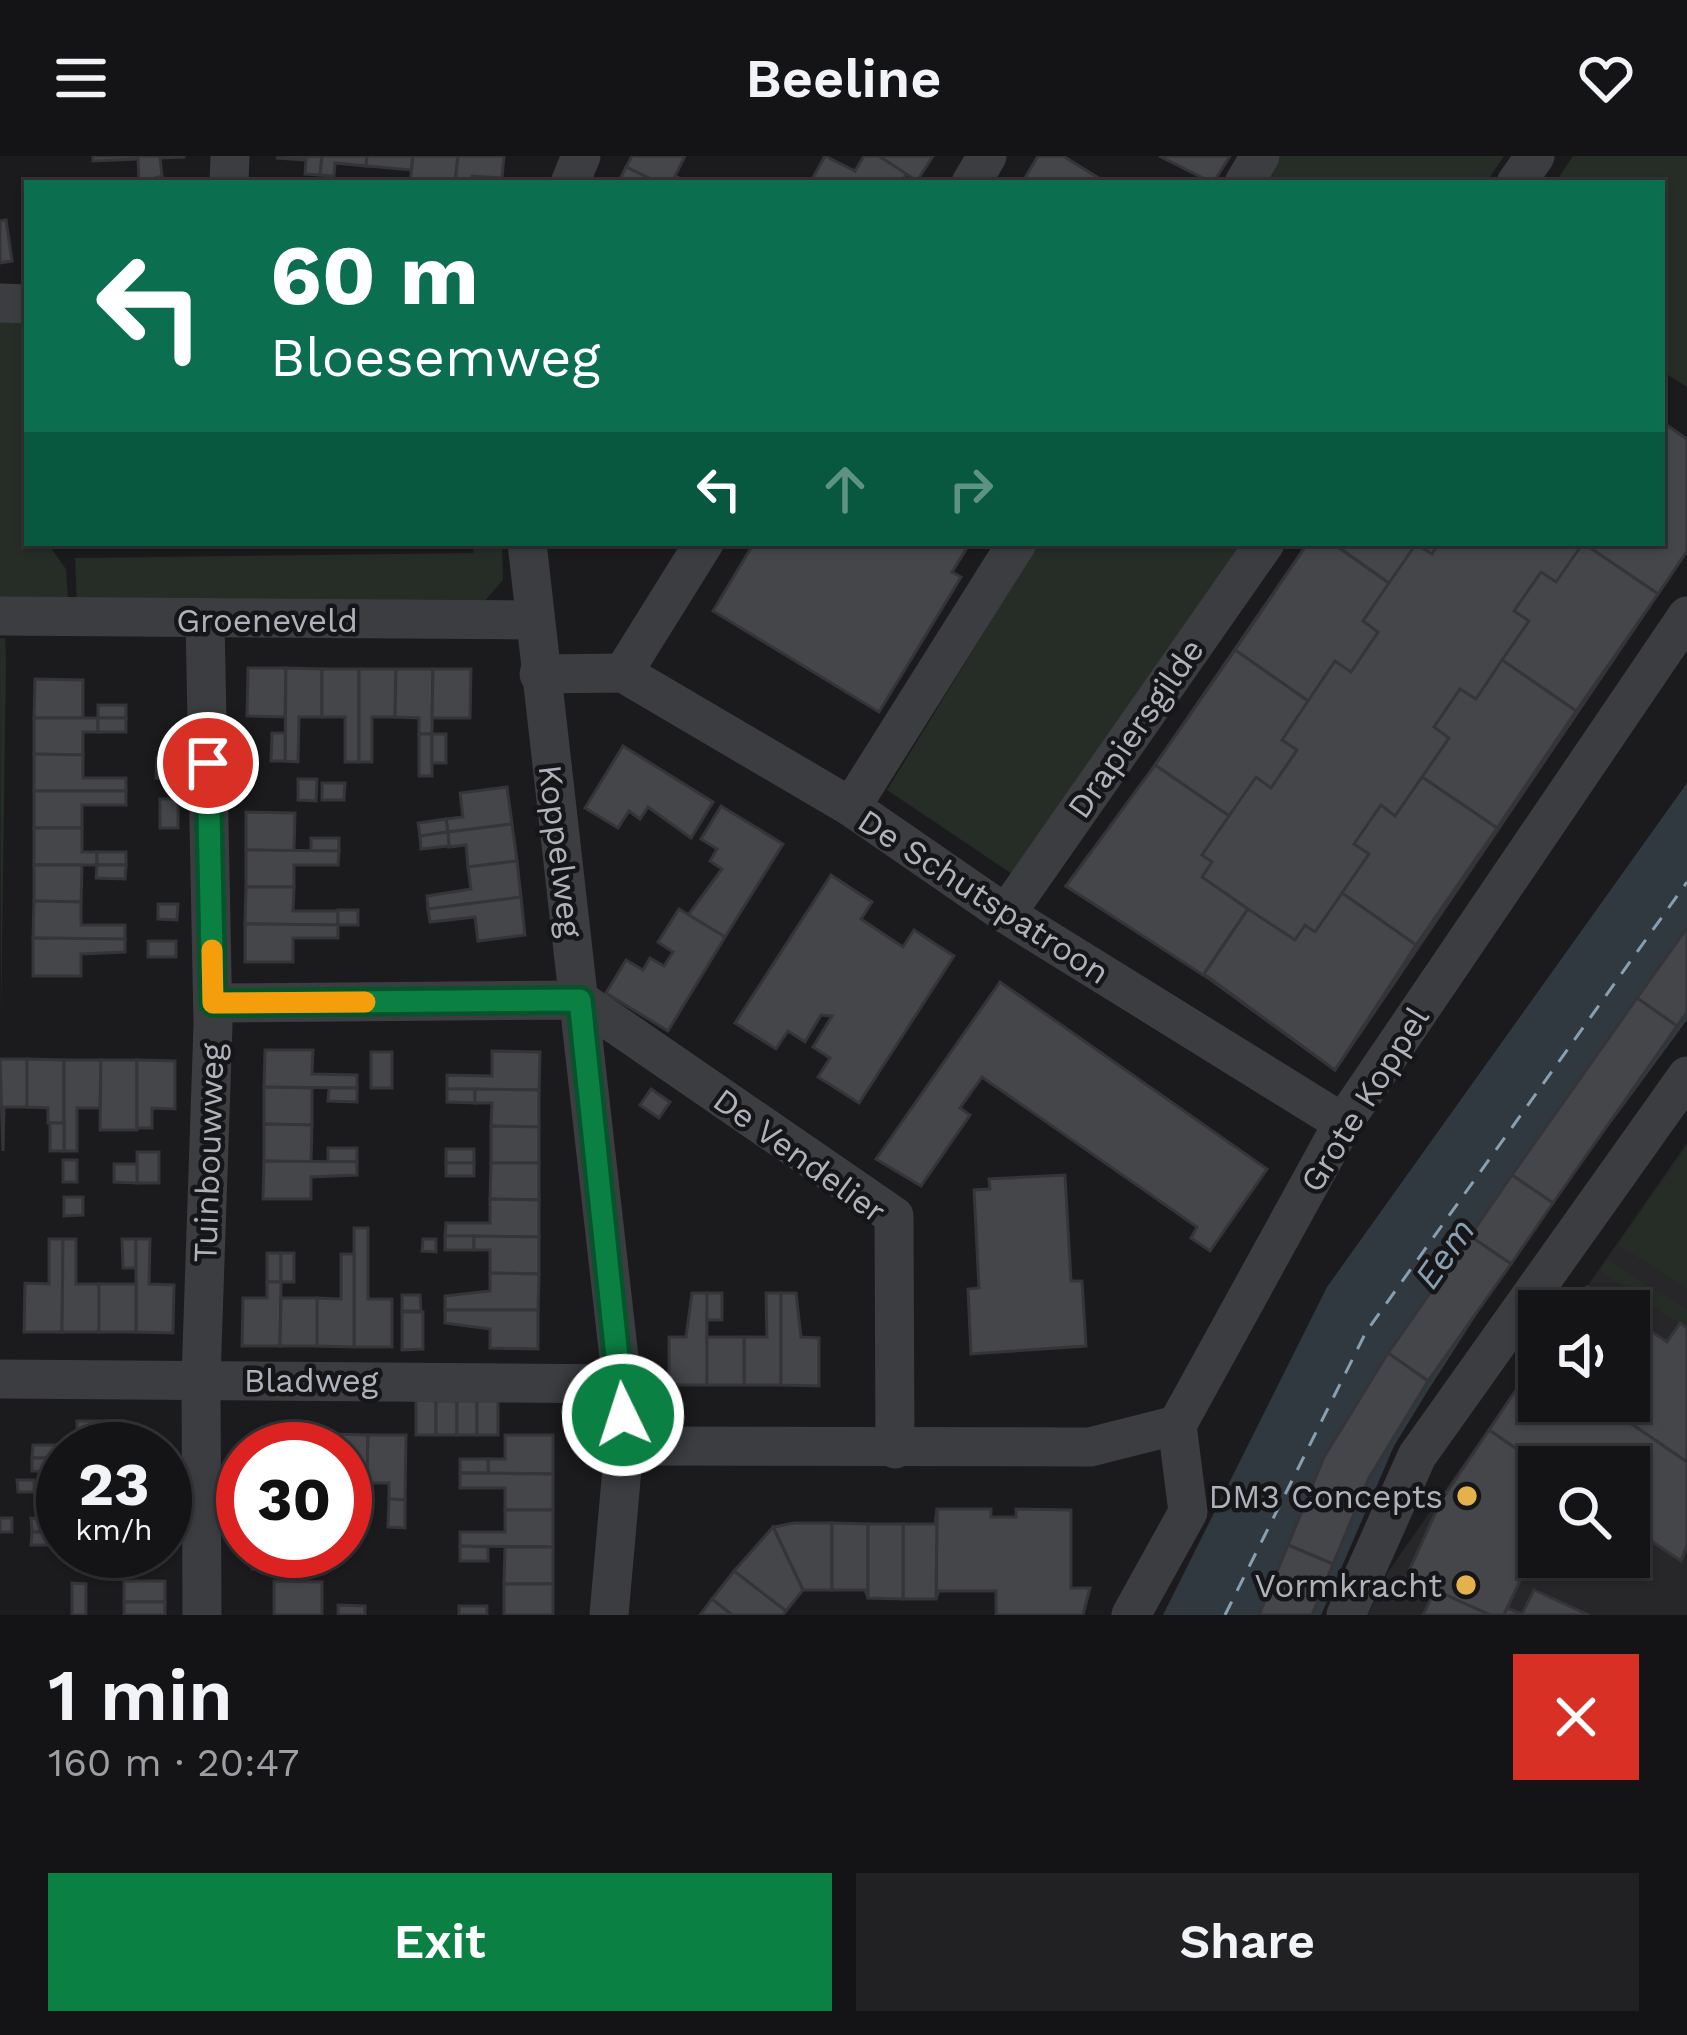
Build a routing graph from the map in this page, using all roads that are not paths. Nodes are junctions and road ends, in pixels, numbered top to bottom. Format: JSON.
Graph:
{"nodes":[{"id":1,"x":527,"y":546,"type":"edge"},
{"id":2,"x":702,"y":546,"type":"edge"},
{"id":3,"x":1015,"y":546,"type":"edge"},
{"id":4,"x":1262,"y":546,"type":"edge"},
{"id":5,"x":0,"y":616,"type":"edge"},
{"id":6,"x":1687,"y":616,"type":"edge"},
{"id":7,"x":206,"y":620,"type":"junction"},
{"id":8,"x":533,"y":620,"type":"junction"},
{"id":9,"x":623,"y":673,"type":"junction"},
{"id":10,"x":539,"y":674,"type":"junction"},
{"id":11,"x":851,"y":808,"type":"junction"},
{"id":12,"x":1006,"y":914,"type":"junction"},
{"id":13,"x":580,"y":1000,"type":"junction"},
{"id":14,"x":213,"y":1003,"type":"junction"},
{"id":15,"x":1687,"y":1076,"type":"edge"},
{"id":16,"x":1342,"y":1123,"type":"junction"},
{"id":17,"x":0,"y":1379,"type":"edge"},
{"id":18,"x":201,"y":1379,"type":"junction"},
{"id":19,"x":622,"y":1384,"type":"junction"},
{"id":20,"x":1178,"y":1425,"type":"junction"},
{"id":21,"x":624,"y":1446,"type":"junction"},
{"id":22,"x":895,"y":1449,"type":"junction"},
{"id":23,"x":202,"y":1615,"type":"edge"},
{"id":24,"x":609,"y":1615,"type":"edge"},
{"id":25,"x":1131,"y":1615,"type":"edge"},
{"id":26,"x":1346,"y":1615,"type":"edge"}],
"edges":[{"from":1,"to":8,"type":"street","name":"Koppelweg"},
{"from":2,"to":9,"type":"street"},
{"from":3,"to":11,"type":"street"},
{"from":4,"to":12,"type":"street","name":"Drapiersgilde"},
{"from":5,"to":7,"type":"street","name":"Groeneveld"},
{"from":6,"to":16,"type":"street","name":"Grote Koppel"},
{"from":7,"to":8,"type":"street","name":"Groeneveld"},
{"from":7,"to":14,"type":"street","name":"Tuinbouwweg"},
{"from":8,"to":10,"type":"street","name":"Koppelweg"},
{"from":9,"to":10,"type":"street"},
{"from":9,"to":11,"type":"street","name":"De Schutspatroon"},
{"from":10,"to":13,"type":"street","name":"Koppelweg"},
{"from":11,"to":12,"type":"street","name":"De Schutspatroon"},
{"from":12,"to":16,"type":"street","name":"De Schutspatroon"},
{"from":13,"to":14,"type":"street"},
{"from":13,"to":19,"type":"street","name":"Koppelweg"},
{"from":13,"to":22,"type":"street","name":"De Vendelier"},
{"from":14,"to":18,"type":"street","name":"Tuinbouwweg"},
{"from":15,"to":26,"type":"street"},
{"from":16,"to":20,"type":"street","name":"Grote Koppel"},
{"from":17,"to":18,"type":"street","name":"Bladweg"},
{"from":18,"to":19,"type":"street","name":"Bladweg"},
{"from":18,"to":23,"type":"street","name":"Tuinbouwweg"},
{"from":19,"to":21,"type":"street","name":"Koppelweg"},
{"from":20,"to":22,"type":"street"},
{"from":20,"to":25,"type":"street"},
{"from":21,"to":22,"type":"street"},
{"from":21,"to":24,"type":"street","name":"Koppelweg"}]}
